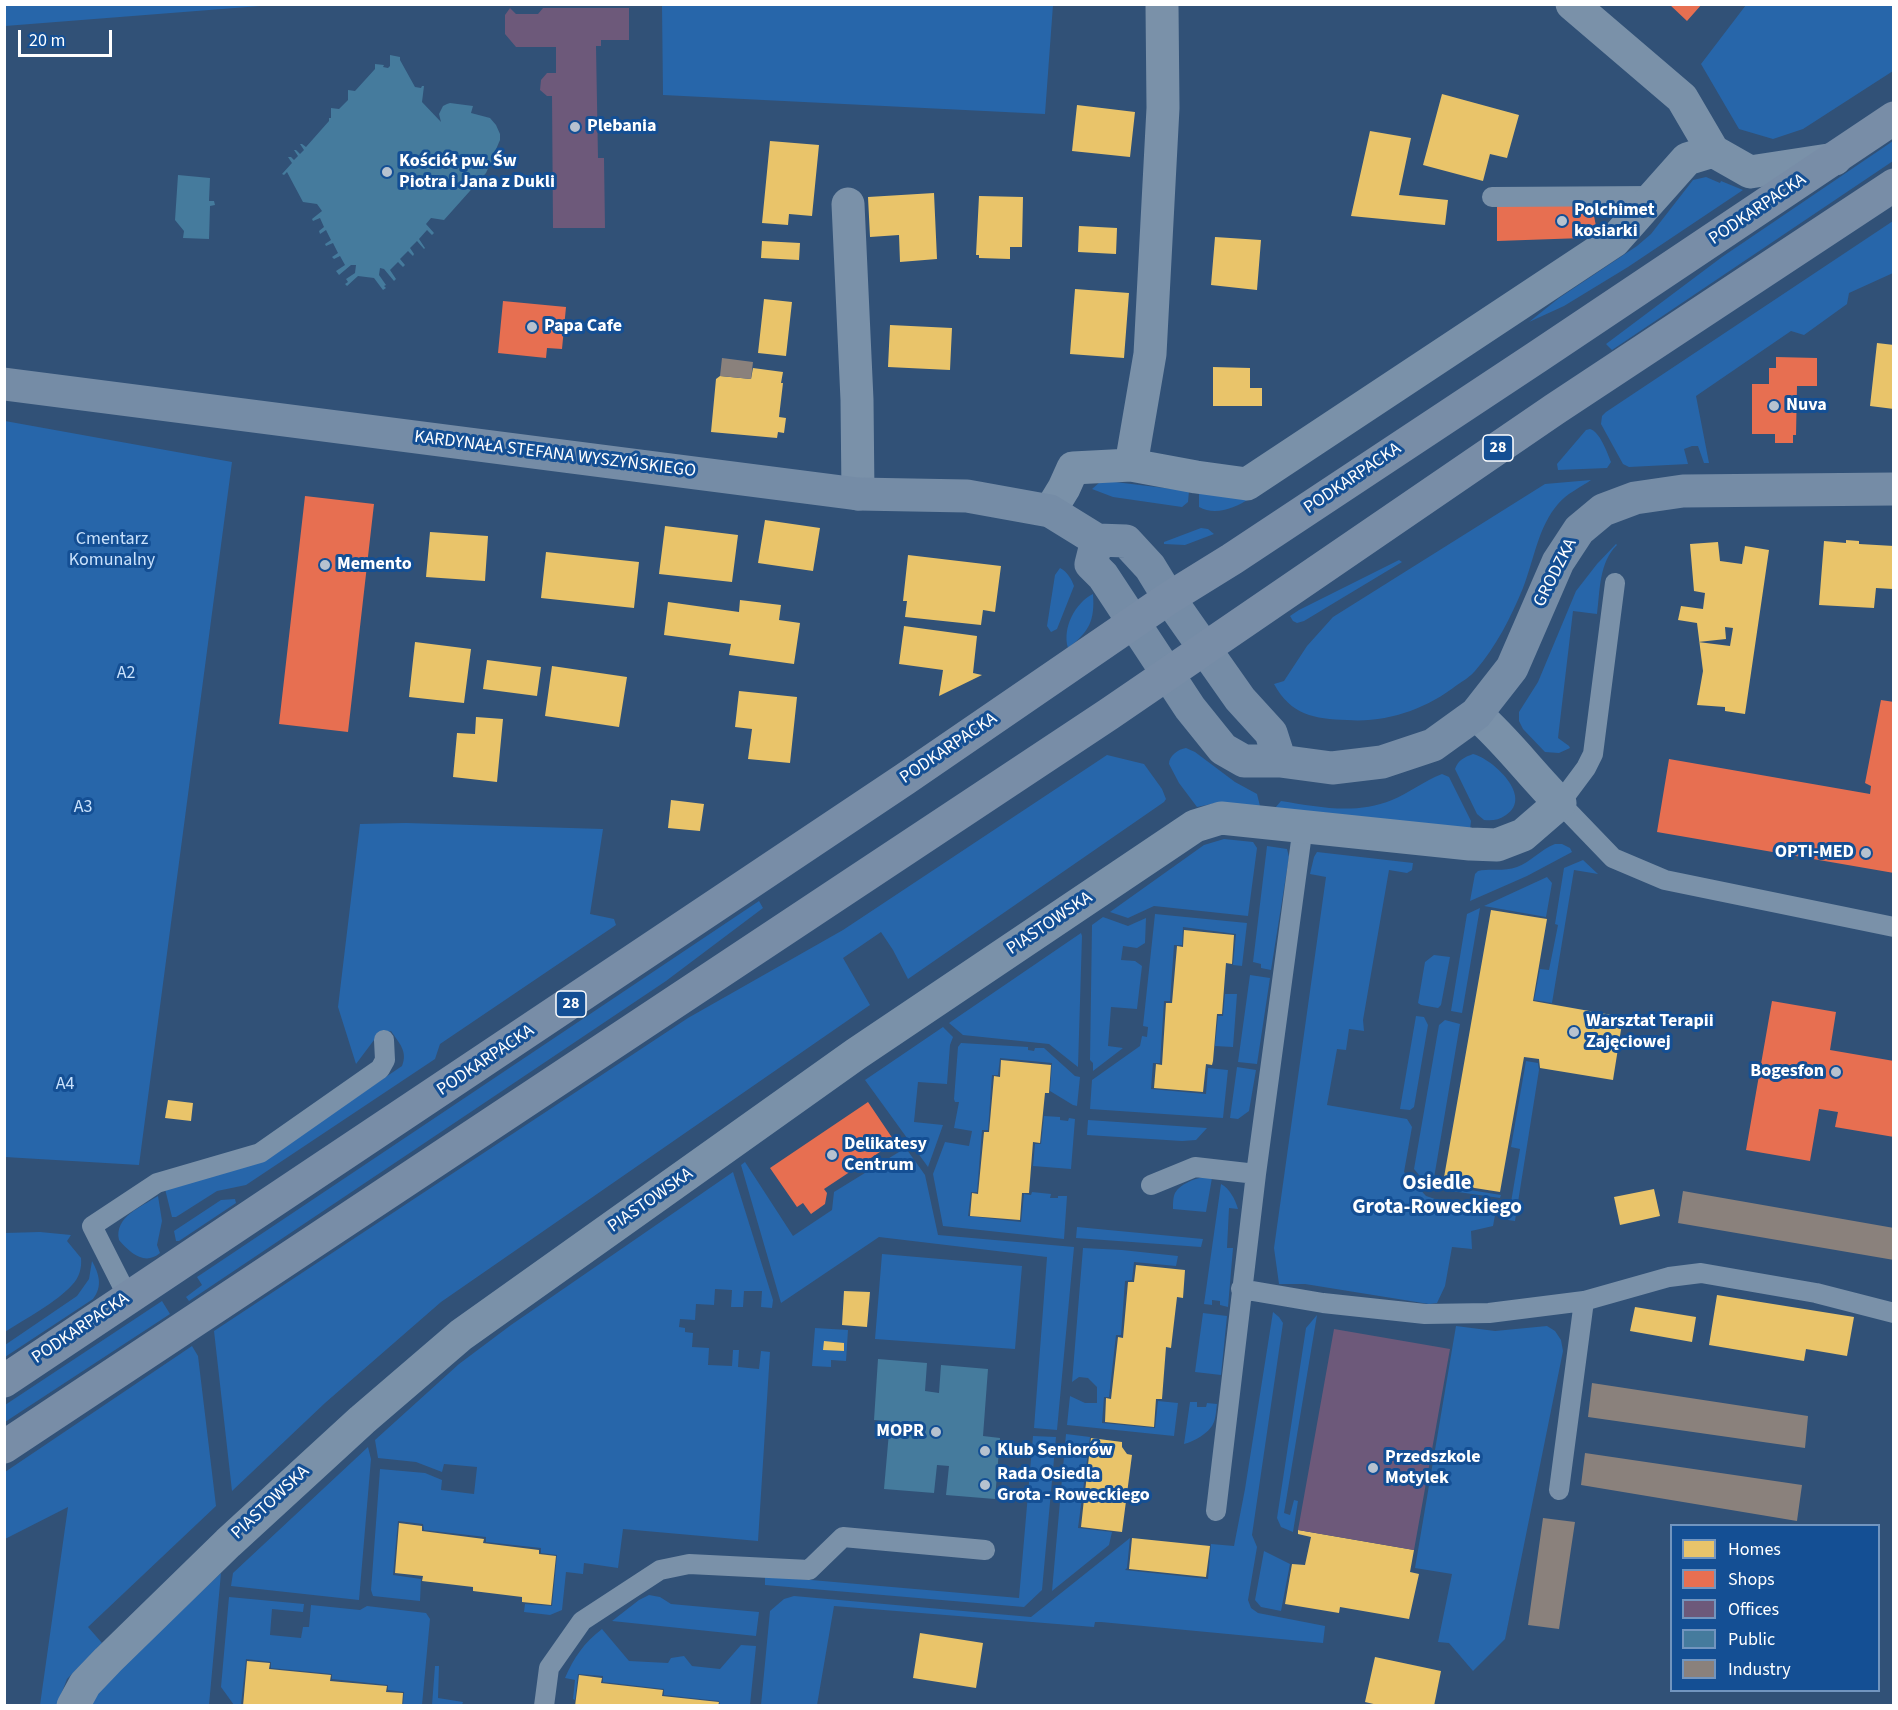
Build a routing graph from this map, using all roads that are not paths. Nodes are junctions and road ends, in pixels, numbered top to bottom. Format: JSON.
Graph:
{"nodes":[{"id":1,"x":1572,"y":4,"type":"edge"},
{"id":2,"x":1162,"y":5,"type":"edge"},
{"id":3,"x":1893,"y":118,"type":"edge"},
{"id":4,"x":1713,"y":151,"type":"junction"},
{"id":5,"x":1835,"y":159,"type":"junction"},
{"id":6,"x":1893,"y":185,"type":"edge"},
{"id":7,"x":1654,"y":196,"type":"junction"},
{"id":8,"x":1492,"y":197,"type":"dead end"},
{"id":9,"x":848,"y":204,"type":"dead end"},
{"id":10,"x":4,"y":384,"type":"edge"},
{"id":11,"x":1131,"y":465,"type":"junction"},
{"id":12,"x":1893,"y":489,"type":"edge"},
{"id":13,"x":858,"y":494,"type":"junction"},
{"id":14,"x":1050,"y":511,"type":"junction"},
{"id":15,"x":1097,"y":540,"type":"junction"},
{"id":16,"x":1615,"y":583,"type":"dead end"},
{"id":17,"x":1169,"y":598,"type":"junction"},
{"id":18,"x":1134,"y":622,"type":"junction"},
{"id":19,"x":1205,"y":649,"type":"junction"},
{"id":20,"x":1167,"y":675,"type":"junction"},
{"id":21,"x":1476,"y":714,"type":"junction"},
{"id":22,"x":1280,"y":761,"type":"junction"},
{"id":23,"x":1560,"y":803,"type":"junction"},
{"id":24,"x":1303,"y":826,"type":"junction"},
{"id":25,"x":1893,"y":927,"type":"edge"},
{"id":26,"x":384,"y":1040,"type":"dead end"},
{"id":27,"x":1256,"y":1174,"type":"junction"},
{"id":28,"x":1150,"y":1185,"type":"dead end"},
{"id":29,"x":1241,"y":1289,"type":"junction"},
{"id":30,"x":128,"y":1297,"type":"junction"},
{"id":31,"x":1584,"y":1301,"type":"junction"},
{"id":32,"x":1893,"y":1313,"type":"edge"},
{"id":33,"x":4,"y":1381,"type":"edge"},
{"id":34,"x":4,"y":1447,"type":"edge"},
{"id":35,"x":1558,"y":1490,"type":"dead end"},
{"id":36,"x":1216,"y":1511,"type":"dead end"},
{"id":37,"x":985,"y":1551,"type":"dead end"},
{"id":38,"x":73,"y":1706,"type":"edge"},
{"id":39,"x":544,"y":1706,"type":"edge"}],
"edges":[{"from":1,"to":4,"type":"street"},
{"from":2,"to":11,"type":"street"},
{"from":3,"to":5,"type":"main road","name":"PODKARPACKA","number":"28"},
{"from":4,"to":5,"type":"street"},
{"from":4,"to":7,"type":"street"},
{"from":5,"to":17,"type":"main road","name":"PODKARPACKA","number":"28"},
{"from":6,"to":19,"type":"main road","number":"28"},
{"from":7,"to":8,"type":"lane"},
{"from":7,"to":11,"type":"street"},
{"from":9,"to":13,"type":"street"},
{"from":10,"to":13,"type":"street","name":"KARDYNAŁA STEFANA WYSZYŃSKIEGO"},
{"from":11,"to":14,"type":"street"},
{"from":12,"to":21,"type":"street","name":"GRODZKA"},
{"from":13,"to":14,"type":"street","name":"KARDYNAŁA STEFANA WYSZYŃSKIEGO"},
{"from":14,"to":15,"type":"street","name":"KARDYNAŁA STEFANA WYSZYŃSKIEGO"},
{"from":15,"to":17,"type":"street"},
{"from":15,"to":18,"type":"street","name":"GRODZKA"},
{"from":16,"to":23,"type":"lane"},
{"from":17,"to":18,"type":"main road","name":"PODKARPACKA","number":"28"},
{"from":17,"to":19,"type":"street"},
{"from":18,"to":20,"type":"street","name":"GRODZKA"},
{"from":18,"to":30,"type":"main road","name":"PODKARPACKA","number":"28"},
{"from":19,"to":20,"type":"main road","number":"28"},
{"from":19,"to":22,"type":"street"},
{"from":20,"to":22,"type":"street","name":"GRODZKA"},
{"from":20,"to":34,"type":"main road","number":"28"},
{"from":21,"to":22,"type":"street","name":"GRODZKA"},
{"from":21,"to":23,"type":"street"},
{"from":23,"to":24,"type":"street"},
{"from":23,"to":25,"type":"lane"},
{"from":24,"to":27,"type":"lane"},
{"from":24,"to":38,"type":"street","name":"PIASTOWSKA"},
{"from":26,"to":30,"type":"lane"},
{"from":27,"to":28,"type":"lane"},
{"from":27,"to":29,"type":"lane"},
{"from":29,"to":31,"type":"lane"},
{"from":29,"to":36,"type":"lane"},
{"from":30,"to":33,"type":"main road","name":"PODKARPACKA","number":"28"},
{"from":31,"to":32,"type":"lane"},
{"from":31,"to":35,"type":"lane"},
{"from":37,"to":39,"type":"lane"}]}
